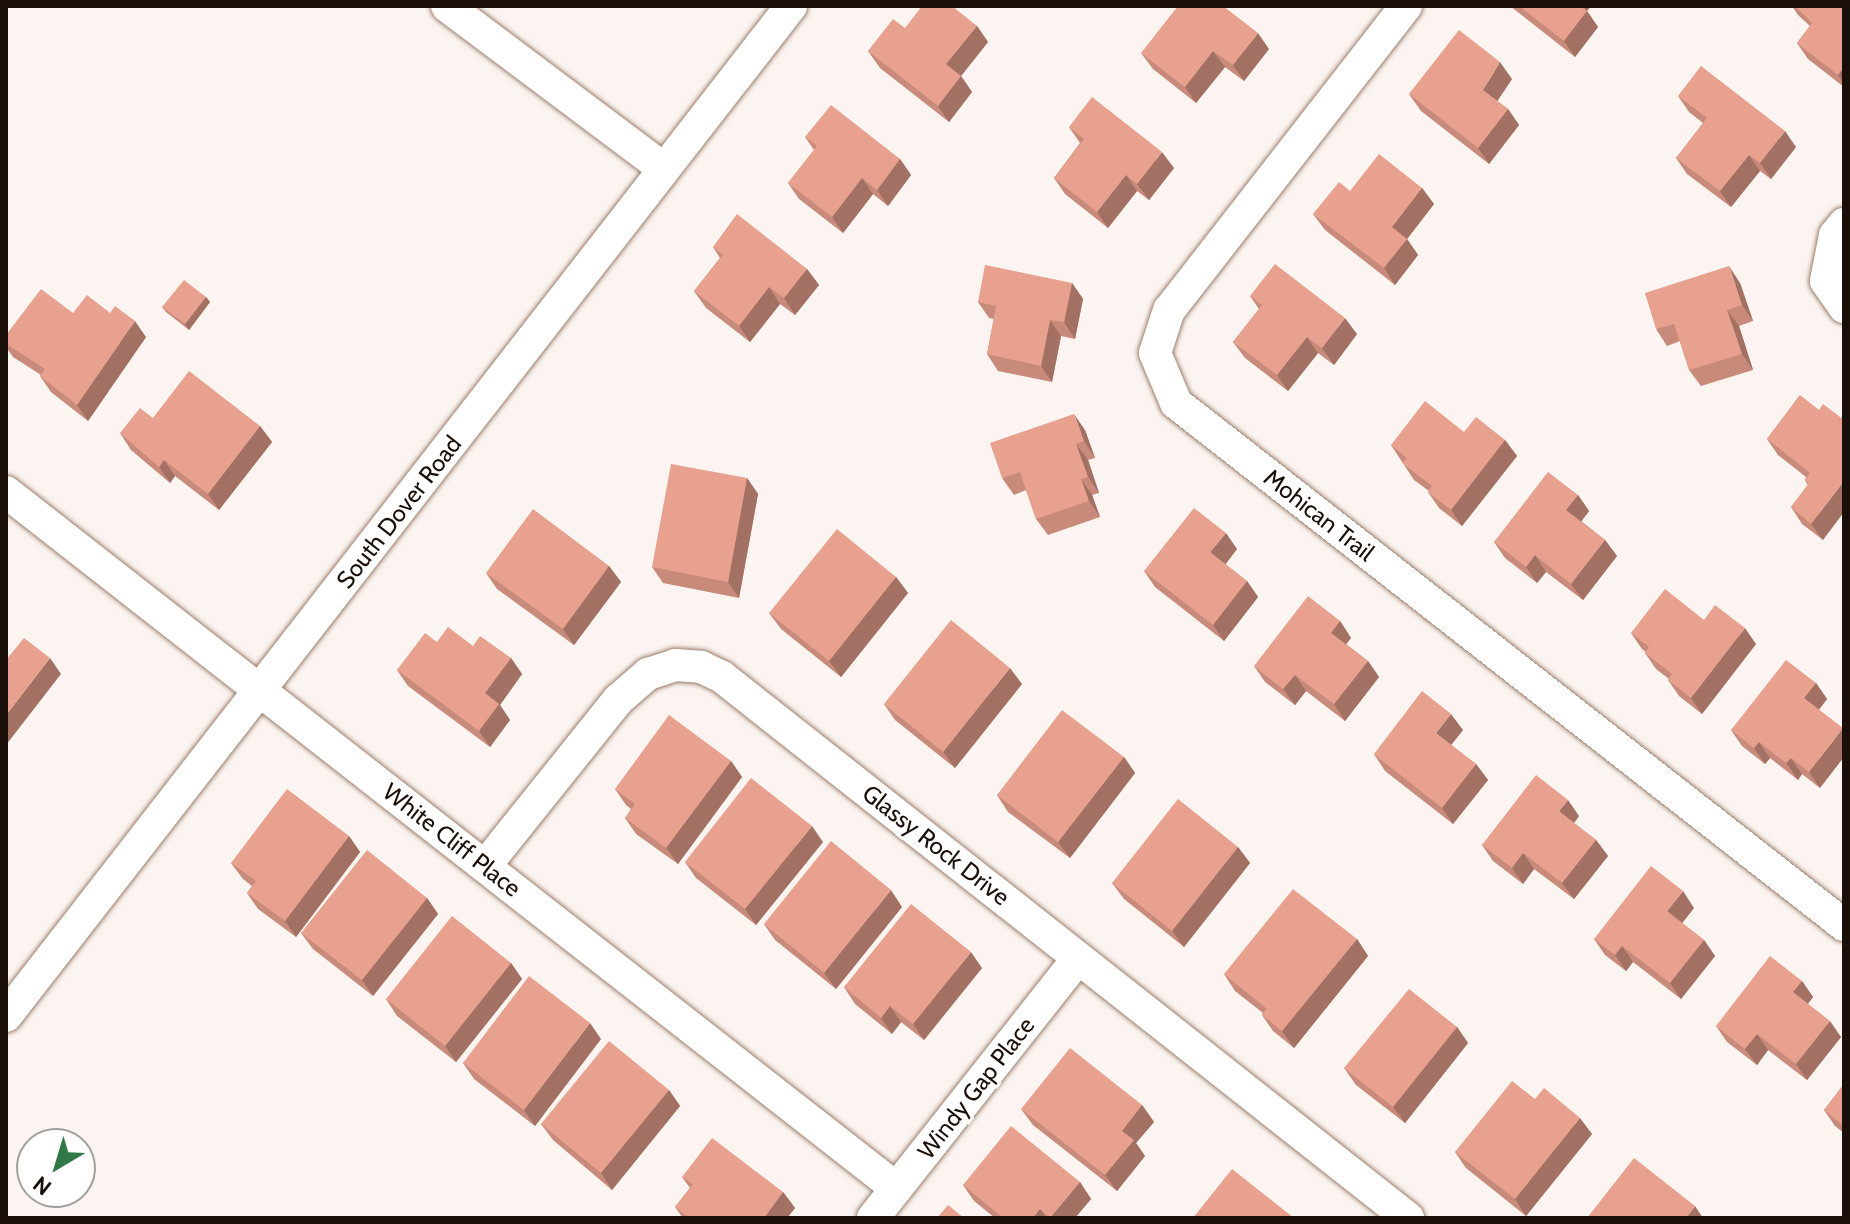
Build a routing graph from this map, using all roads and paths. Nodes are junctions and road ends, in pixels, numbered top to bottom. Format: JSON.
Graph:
{"nodes":[{"id":1,"x":447,"y":6,"type":"edge"},
{"id":2,"x":791,"y":6,"type":"edge"},
{"id":3,"x":1406,"y":6,"type":"edge"},
{"id":4,"x":664,"y":169,"type":"junction"},
{"id":5,"x":1844,"y":224,"type":"edge"},
{"id":6,"x":1844,"y":307,"type":"edge"},
{"id":7,"x":6,"y":492,"type":"edge"},
{"id":8,"x":261,"y":690,"type":"junction"},
{"id":9,"x":485,"y":866,"type":"junction"},
{"id":10,"x":1844,"y":925,"type":"edge"},
{"id":11,"x":1078,"y":958,"type":"junction"},
{"id":12,"x":6,"y":1016,"type":"edge"},
{"id":13,"x":896,"y":1188,"type":"junction"},
{"id":14,"x":873,"y":1218,"type":"edge"},
{"id":15,"x":1408,"y":1218,"type":"edge"}],
"edges":[{"from":1,"to":4,"type":"street"},
{"from":2,"to":4,"type":"street","name":"South Dover Road"},
{"from":3,"to":10,"type":"street","name":"Mohican Trail"},
{"from":4,"to":8,"type":"street","name":"South Dover Road"},
{"from":5,"to":6,"type":"street"},
{"from":7,"to":8,"type":"street","name":"White Cliff Place"},
{"from":8,"to":9,"type":"street","name":"White Cliff Place"},
{"from":8,"to":12,"type":"street","name":"South Dover Road"},
{"from":9,"to":11,"type":"street","name":"Glassy Rock Drive"},
{"from":9,"to":13,"type":"street","name":"White Cliff Place"},
{"from":11,"to":13,"type":"street","name":"Windy Gap Place"},
{"from":11,"to":15,"type":"street","name":"Glassy Rock Drive"},
{"from":13,"to":14,"type":"street","name":"Windy Gap Place"}]}
